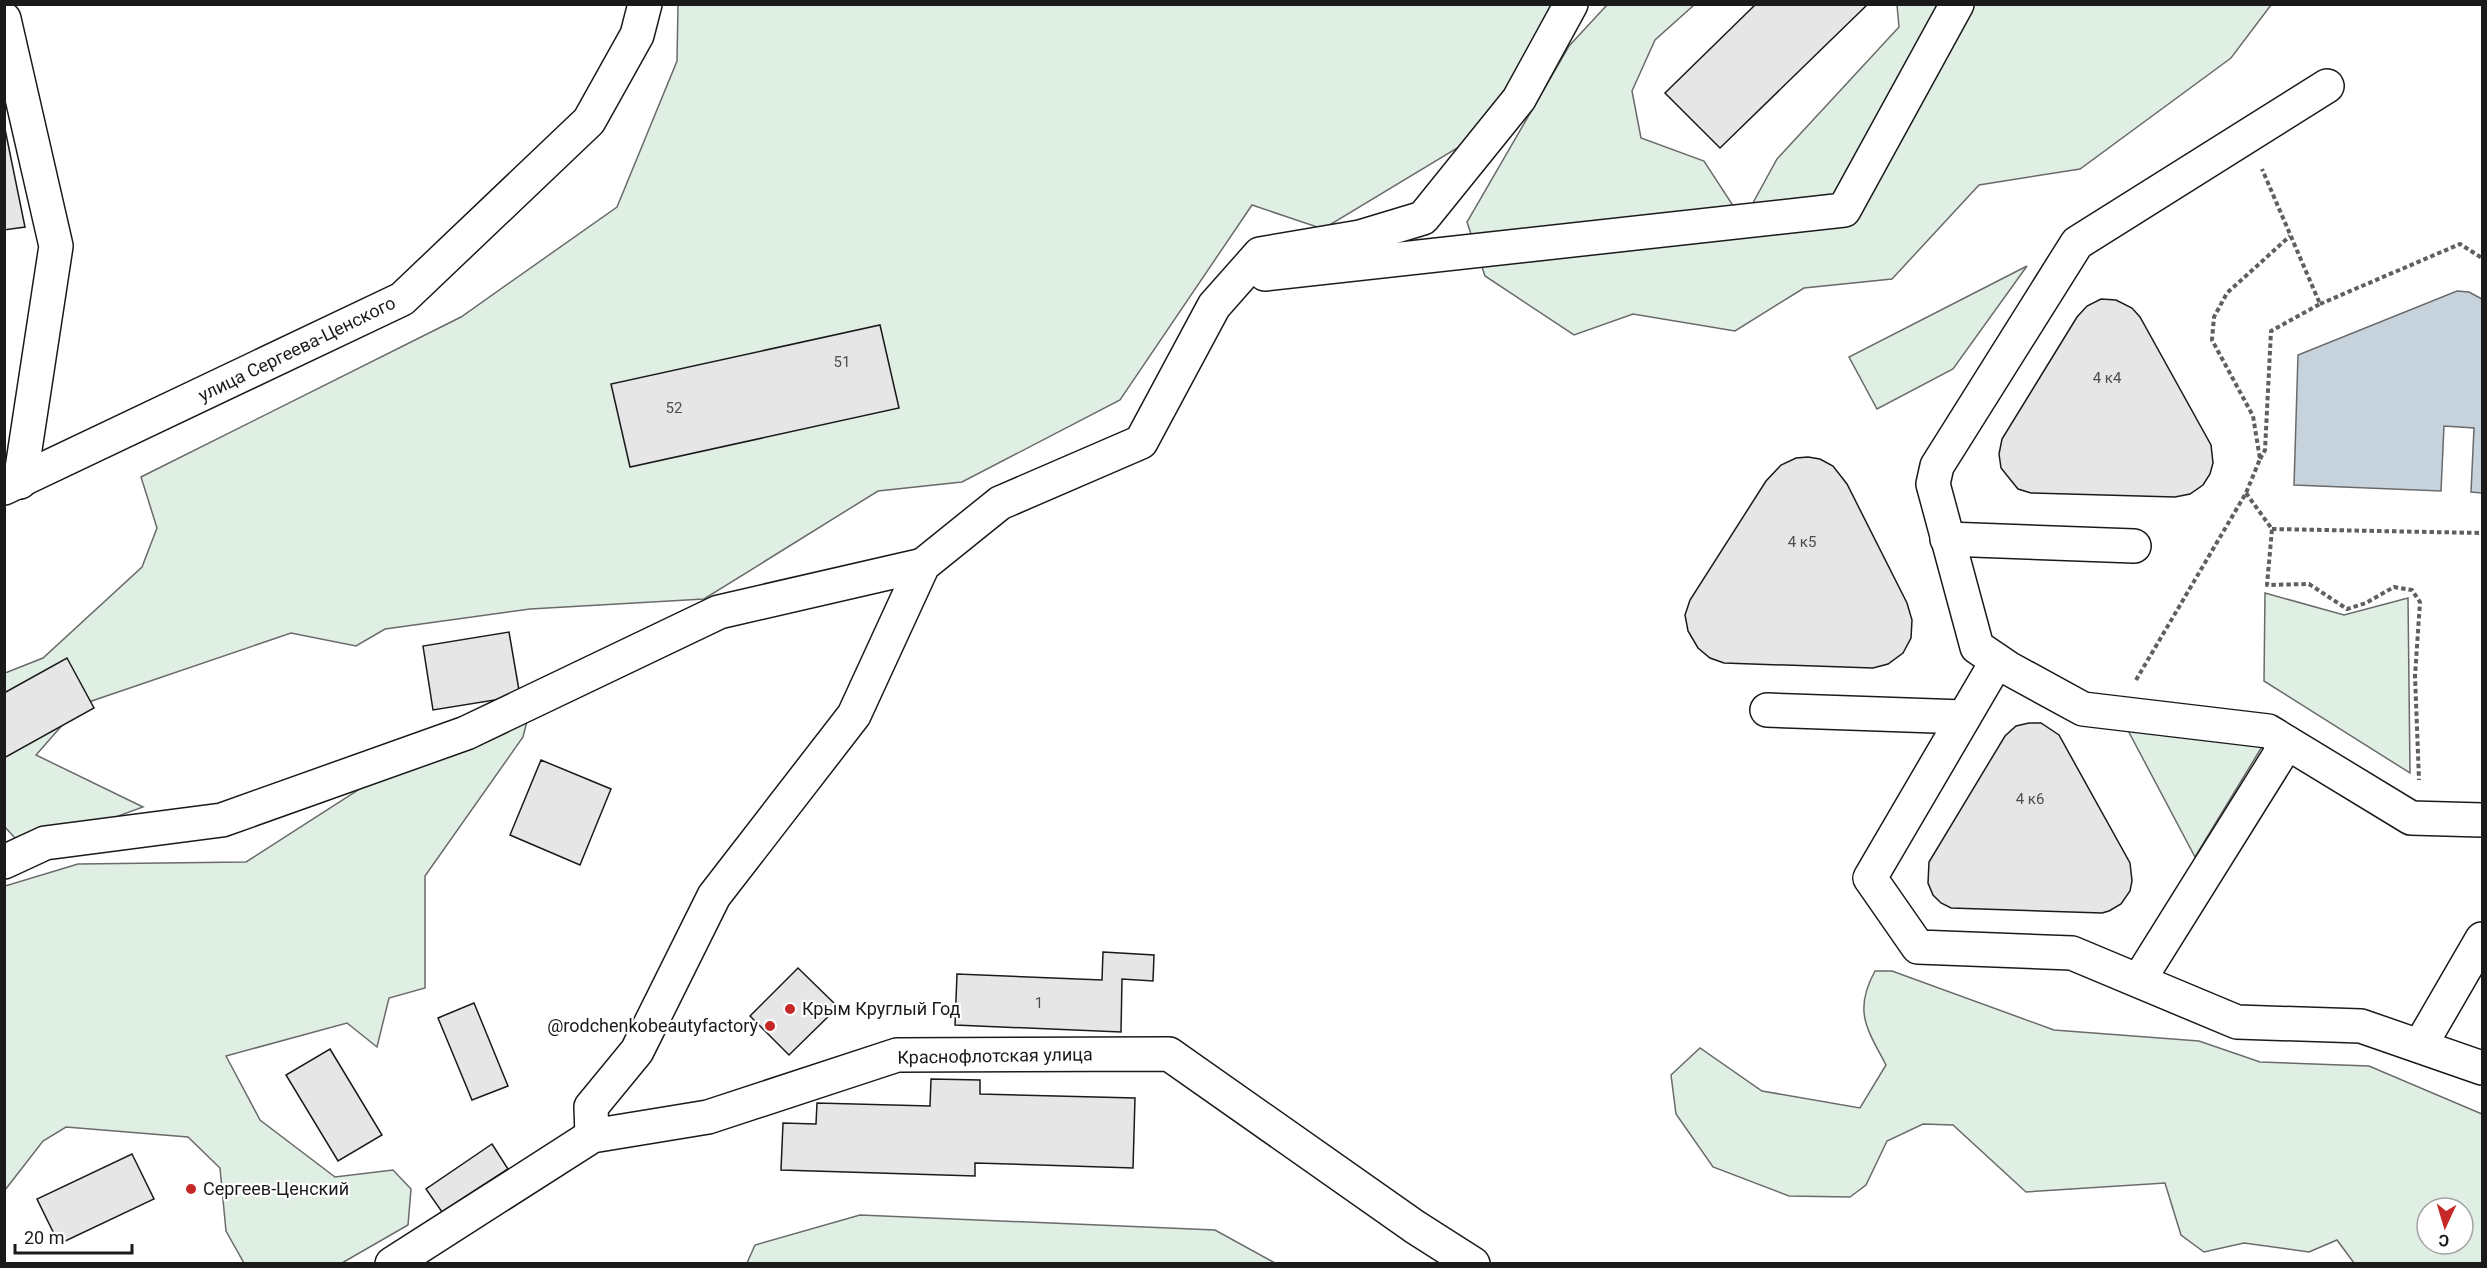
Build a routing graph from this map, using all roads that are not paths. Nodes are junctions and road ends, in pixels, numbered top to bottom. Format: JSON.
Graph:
{"nodes":[{"id":1,"x":645,"y":4,"type":"edge"},
{"id":2,"x":1570,"y":4,"type":"edge"},
{"id":3,"x":1957,"y":4,"type":"edge"},
{"id":4,"x":4,"y":19,"type":"edge"},
{"id":5,"x":2327,"y":86,"type":"dead end"},
{"id":6,"x":1239,"y":277,"type":"junction"},
{"id":7,"x":12,"y":485,"type":"edge"},
{"id":8,"x":1947,"y":538,"type":"junction"},
{"id":9,"x":2134,"y":546,"type":"dead end"},
{"id":10,"x":923,"y":565,"type":"junction"},
{"id":11,"x":1997,"y":661,"type":"junction"},
{"id":12,"x":1767,"y":710,"type":"dead end"},
{"id":13,"x":1964,"y":717,"type":"junction"},
{"id":14,"x":2287,"y":743,"type":"junction"},
{"id":15,"x":2482,"y":820,"type":"edge"},
{"id":16,"x":4,"y":862,"type":"edge"},
{"id":17,"x":2482,"y":939,"type":"edge"},
{"id":18,"x":2139,"y":980,"type":"junction"},
{"id":19,"x":2420,"y":1046,"type":"junction"},
{"id":20,"x":2482,"y":1068,"type":"edge"},
{"id":21,"x":592,"y":1136,"type":"junction"},
{"id":22,"x":392,"y":1263,"type":"edge"},
{"id":23,"x":1473,"y":1263,"type":"edge"}],
"edges":[{"from":1,"to":7,"type":"street","name":"улица Сергеева-Ценского"},
{"from":2,"to":6,"type":"street"},
{"from":3,"to":6,"type":"street"},
{"from":4,"to":7,"type":"street"},
{"from":5,"to":8,"type":"street"},
{"from":6,"to":10,"type":"street"},
{"from":8,"to":9,"type":"street"},
{"from":8,"to":11,"type":"street"},
{"from":10,"to":16,"type":"street"},
{"from":10,"to":21,"type":"street"},
{"from":11,"to":13,"type":"street"},
{"from":11,"to":14,"type":"street"},
{"from":12,"to":13,"type":"street"},
{"from":13,"to":18,"type":"street"},
{"from":14,"to":15,"type":"street"},
{"from":14,"to":18,"type":"street"},
{"from":17,"to":19,"type":"street"},
{"from":18,"to":19,"type":"street"},
{"from":19,"to":20,"type":"street"},
{"from":21,"to":22,"type":"street","name":"Краснофлотская улица"},
{"from":21,"to":23,"type":"street","name":"Краснофлотская улица"}]}
